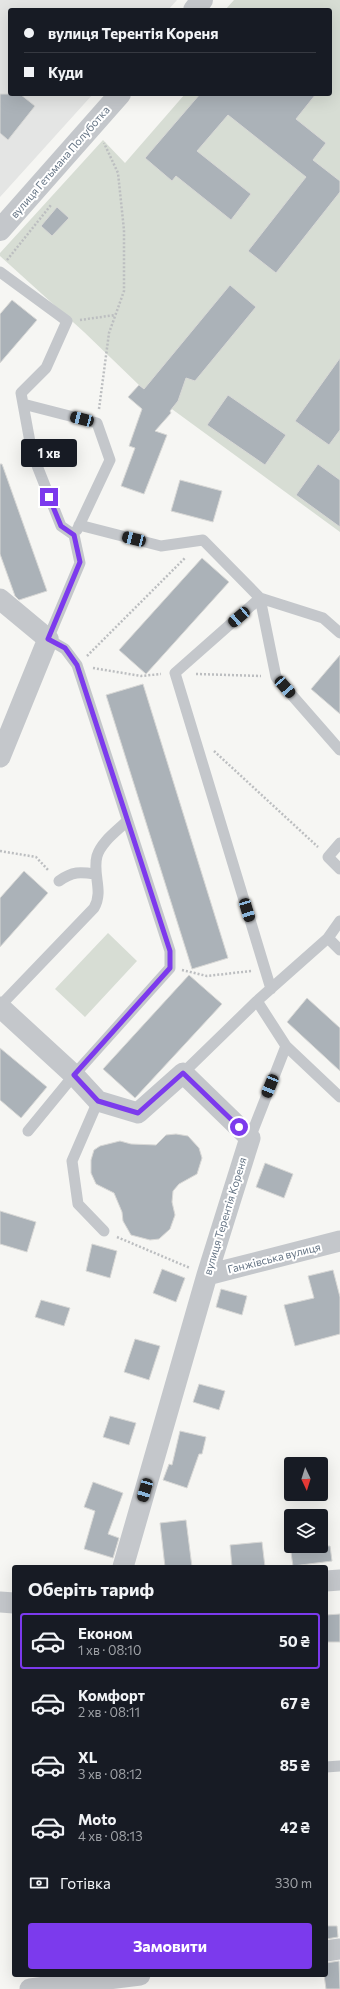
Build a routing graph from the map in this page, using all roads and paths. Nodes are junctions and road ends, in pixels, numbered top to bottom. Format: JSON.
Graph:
{"nodes":[{"id":1,"x":202,"y":0,"type":"edge"},
{"id":2,"x":196,"y":8,"type":"edge"},
{"id":3,"x":118,"y":96,"type":"edge"},
{"id":4,"x":103,"y":140,"type":"dead end"},
{"id":5,"x":0,"y":230,"type":"edge"},
{"id":6,"x":0,"y":272,"type":"edge"},
{"id":7,"x":115,"y":315,"type":"junction"},
{"id":8,"x":67,"y":321,"type":"junction"},
{"id":9,"x":23,"y":404,"type":"junction"},
{"id":10,"x":97,"y":423,"type":"junction"},
{"id":11,"x":79,"y":525,"type":"junction"},
{"id":12,"x":74,"y":535,"type":"junction"},
{"id":13,"x":203,"y":540,"type":"junction"},
{"id":14,"x":260,"y":598,"type":"junction"},
{"id":15,"x":0,"y":599,"type":"edge"},
{"id":16,"x":340,"y":633,"type":"edge"},
{"id":17,"x":48,"y":639,"type":"junction"},
{"id":18,"x":77,"y":665,"type":"junction"},
{"id":19,"x":175,"y":673,"type":"junction"},
{"id":20,"x":276,"y":677,"type":"junction"},
{"id":21,"x":193,"y":732,"type":"junction"},
{"id":22,"x":340,"y":750,"type":"edge"},
{"id":23,"x":0,"y":757,"type":"edge"},
{"id":24,"x":127,"y":821,"type":"junction"},
{"id":25,"x":340,"y":843,"type":"edge"},
{"id":26,"x":0,"y":851,"type":"edge"},
{"id":27,"x":328,"y":857,"type":"junction"},
{"id":28,"x":340,"y":869,"type":"edge"},
{"id":29,"x":96,"y":874,"type":"junction"},
{"id":30,"x":59,"y":881,"type":"joint"},
{"id":31,"x":340,"y":921,"type":"edge"},
{"id":32,"x":328,"y":938,"type":"junction"},
{"id":33,"x":340,"y":950,"type":"edge"},
{"id":34,"x":170,"y":968,"type":"junction"},
{"id":35,"x":265,"y":969,"type":"junction"},
{"id":36,"x":271,"y":989,"type":"junction"},
{"id":37,"x":257,"y":1001,"type":"junction"},
{"id":38,"x":0,"y":1006,"type":"edge"},
{"id":39,"x":286,"y":1046,"type":"junction"},
{"id":40,"x":183,"y":1073,"type":"junction"},
{"id":41,"x":74,"y":1075,"type":"junction"},
{"id":42,"x":340,"y":1097,"type":"edge"},
{"id":43,"x":98,"y":1101,"type":"junction"},
{"id":44,"x":28,"y":1131,"type":"dead end"},
{"id":45,"x":250,"y":1138,"type":"junction"},
{"id":46,"x":104,"y":1232,"type":"joint"},
{"id":47,"x":340,"y":1241,"type":"edge"},
{"id":48,"x":207,"y":1275,"type":"junction"},
{"id":49,"x":124,"y":1565,"type":"edge"},
{"id":50,"x":340,"y":1580,"type":"edge"},
{"id":51,"x":328,"y":1581,"type":"edge"},
{"id":52,"x":0,"y":1602,"type":"edge"},
{"id":53,"x":12,"y":1603,"type":"edge"},
{"id":54,"x":340,"y":1766,"type":"edge"},
{"id":55,"x":328,"y":1767,"type":"edge"},
{"id":56,"x":340,"y":1949,"type":"edge"},
{"id":57,"x":328,"y":1951,"type":"edge"},
{"id":58,"x":113,"y":1977,"type":"edge"},
{"id":59,"x":30,"y":1989,"type":"edge"}],
"edges":[{"from":1,"to":2,"type":"street"},
{"from":3,"to":5,"type":"street","name":"вулиця Гетьмана Полуботка"},
{"from":4,"to":7,"type":"path"},
{"from":6,"to":8,"type":"lane"},
{"from":7,"to":8,"type":"path"},
{"from":7,"to":10,"type":"path"},
{"from":8,"to":9,"type":"lane"},
{"from":9,"to":10,"type":"lane"},
{"from":9,"to":12,"type":"lane"},
{"from":10,"to":11,"type":"lane"},
{"from":11,"to":12,"type":"lane"},
{"from":11,"to":13,"type":"lane"},
{"from":12,"to":17,"type":"lane"},
{"from":13,"to":14,"type":"lane"},
{"from":13,"to":18,"type":"path"},
{"from":14,"to":16,"type":"lane"},
{"from":14,"to":19,"type":"lane"},
{"from":14,"to":20,"type":"lane"},
{"from":15,"to":17,"type":"street"},
{"from":17,"to":18,"type":"lane"},
{"from":17,"to":23,"type":"street"},
{"from":18,"to":19,"type":"path"},
{"from":18,"to":24,"type":"lane"},
{"from":19,"to":20,"type":"path"},
{"from":19,"to":21,"type":"lane"},
{"from":20,"to":22,"type":"lane"},
{"from":21,"to":27,"type":"path"},
{"from":21,"to":35,"type":"lane"},
{"from":24,"to":29,"type":"lane"},
{"from":24,"to":34,"type":"lane"},
{"from":25,"to":27,"type":"lane"},
{"from":26,"to":30,"type":"path"},
{"from":27,"to":28,"type":"lane"},
{"from":29,"to":30,"type":"lane"},
{"from":29,"to":38,"type":"lane"},
{"from":31,"to":32,"type":"lane"},
{"from":32,"to":33,"type":"lane"},
{"from":32,"to":36,"type":"lane"},
{"from":34,"to":35,"type":"path"},
{"from":34,"to":41,"type":"lane"},
{"from":35,"to":36,"type":"lane"},
{"from":36,"to":37,"type":"lane"},
{"from":37,"to":39,"type":"lane"},
{"from":37,"to":40,"type":"lane"},
{"from":38,"to":41,"type":"street"},
{"from":39,"to":42,"type":"lane"},
{"from":39,"to":45,"type":"lane"},
{"from":40,"to":43,"type":"street"},
{"from":40,"to":45,"type":"street"},
{"from":41,"to":43,"type":"street"},
{"from":41,"to":44,"type":"lane"},
{"from":43,"to":46,"type":"lane"},
{"from":45,"to":48,"type":"street","name":"вулиця Терентія Кореня"},
{"from":46,"to":48,"type":"path"},
{"from":47,"to":48,"type":"street","name":"Ганжівська вулиця"},
{"from":48,"to":49,"type":"street","name":"вулиця Терентія Кореня"},
{"from":50,"to":51,"type":"street"},
{"from":52,"to":53,"type":"street"},
{"from":54,"to":55,"type":"lane"},
{"from":56,"to":57,"type":"street"},
{"from":58,"to":59,"type":"street"}]}
